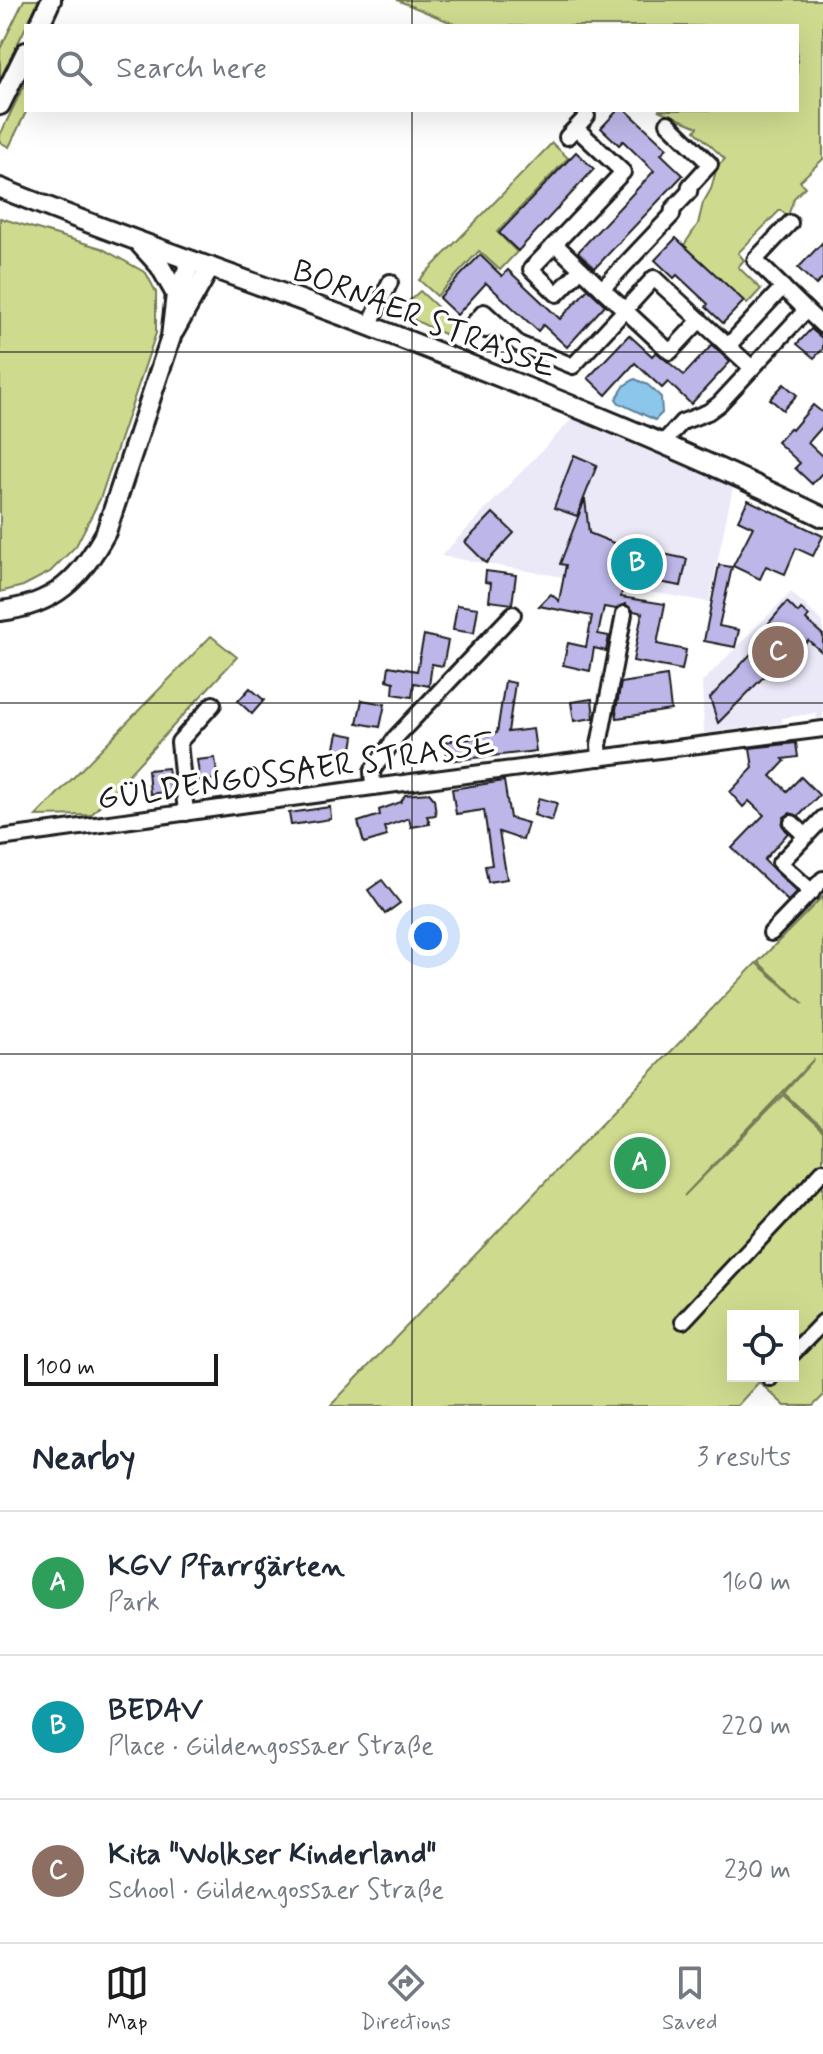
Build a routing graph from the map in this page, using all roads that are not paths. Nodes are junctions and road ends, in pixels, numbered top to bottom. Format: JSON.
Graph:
{"nodes":[{"id":1,"x":51,"y":0,"type":"edge"},
{"id":2,"x":40,"y":24,"type":"edge"},
{"id":3,"x":24,"y":56,"type":"edge"},
{"id":4,"x":0,"y":105,"type":"edge"},
{"id":5,"x":587,"y":116,"type":"dead end"},
{"id":6,"x":668,"y":123,"type":"dead end"},
{"id":7,"x":0,"y":188,"type":"edge"},
{"id":8,"x":790,"y":223,"type":"dead end"},
{"id":9,"x":138,"y":242,"type":"junction"},
{"id":10,"x":555,"y":244,"type":"junction"},
{"id":11,"x":192,"y":261,"type":"junction"},
{"id":12,"x":210,"y":267,"type":"junction"},
{"id":13,"x":581,"y":269,"type":"junction"},
{"id":14,"x":390,"y":282,"type":"dead end"},
{"id":15,"x":783,"y":287,"type":"junction"},
{"id":16,"x":602,"y":289,"type":"junction"},
{"id":17,"x":176,"y":294,"type":"junction"},
{"id":18,"x":625,"y":310,"type":"junction"},
{"id":19,"x":806,"y":310,"type":"junction"},
{"id":20,"x":700,"y":320,"type":"junction"},
{"id":21,"x":496,"y":323,"type":"dead end"},
{"id":22,"x":369,"y":326,"type":"junction"},
{"id":23,"x":823,"y":326,"type":"edge"},
{"id":24,"x":171,"y":337,"type":"junction"},
{"id":25,"x":728,"y":346,"type":"junction"},
{"id":26,"x":752,"y":368,"type":"junction"},
{"id":27,"x":662,"y":444,"type":"junction"},
{"id":28,"x":823,"y":517,"type":"edge"},
{"id":29,"x":0,"y":611,"type":"edge"},
{"id":30,"x":513,"y":614,"type":"dead end"},
{"id":31,"x":624,"y":614,"type":"dead end"},
{"id":32,"x":213,"y":704,"type":"dead end"},
{"id":33,"x":823,"y":729,"type":"edge"},
{"id":34,"x":600,"y":758,"type":"junction"},
{"id":35,"x":373,"y":787,"type":"junction"},
{"id":36,"x":186,"y":813,"type":"junction"},
{"id":37,"x":823,"y":818,"type":"edge"},
{"id":38,"x":792,"y":823,"type":"dead end"},
{"id":39,"x":806,"y":836,"type":"junction"},
{"id":40,"x":0,"y":838,"type":"edge"},
{"id":41,"x":823,"y":879,"type":"edge"},
{"id":42,"x":812,"y":892,"type":"junction"},
{"id":43,"x":771,"y":933,"type":"dead end"},
{"id":44,"x":823,"y":1171,"type":"edge"},
{"id":45,"x":683,"y":1321,"type":"dead end"},
{"id":46,"x":823,"y":1322,"type":"edge"},
{"id":47,"x":799,"y":1347,"type":"edge"}],
"edges":[{"from":1,"to":2,"type":"main road"},
{"from":3,"to":4,"type":"main road"},
{"from":5,"to":10,"type":"street"},
{"from":6,"to":16,"type":"street"},
{"from":7,"to":9,"type":"main road","name":"BORNAER STRASSE"},
{"from":8,"to":15,"type":"street"},
{"from":9,"to":11,"type":"main road","name":"BORNAER STRASSE"},
{"from":9,"to":17,"type":"main road"},
{"from":10,"to":13,"type":"street"},
{"from":10,"to":13,"type":"street"},
{"from":11,"to":12,"type":"main road","name":"BORNAER STRASSE"},
{"from":11,"to":17,"type":"main road"},
{"from":12,"to":22,"type":"main road","name":"BORNAER STRASSE"},
{"from":12,"to":24,"type":"main road"},
{"from":13,"to":16,"type":"street"},
{"from":14,"to":22,"type":"street"},
{"from":15,"to":19,"type":"street"},
{"from":15,"to":25,"type":"street"},
{"from":16,"to":18,"type":"street"},
{"from":17,"to":24,"type":"main road"},
{"from":18,"to":20,"type":"street"},
{"from":18,"to":20,"type":"street"},
{"from":18,"to":21,"type":"street"},
{"from":19,"to":23,"type":"street"},
{"from":19,"to":26,"type":"street"},
{"from":20,"to":25,"type":"street"},
{"from":22,"to":27,"type":"main road","name":"BORNAER STRASSE"},
{"from":24,"to":29,"type":"main road"},
{"from":25,"to":26,"type":"street"},
{"from":26,"to":27,"type":"street"},
{"from":27,"to":28,"type":"main road","name":"BORNAER STRASSE"},
{"from":30,"to":35,"type":"street"},
{"from":31,"to":34,"type":"street"},
{"from":32,"to":36,"type":"street"},
{"from":33,"to":34,"type":"street","name":"GÜLDENGOSSAER STRASSE"},
{"from":34,"to":35,"type":"street","name":"GÜLDENGOSSAER STRASSE"},
{"from":35,"to":36,"type":"street","name":"GÜLDENGOSSAER STRASSE"},
{"from":36,"to":40,"type":"street","name":"GÜLDENGOSSAER STRASSE"},
{"from":37,"to":39,"type":"street"},
{"from":38,"to":39,"type":"street"},
{"from":39,"to":42,"type":"street"},
{"from":41,"to":42,"type":"street"},
{"from":42,"to":43,"type":"street"},
{"from":44,"to":45,"type":"street"},
{"from":46,"to":47,"type":"street"}]}
